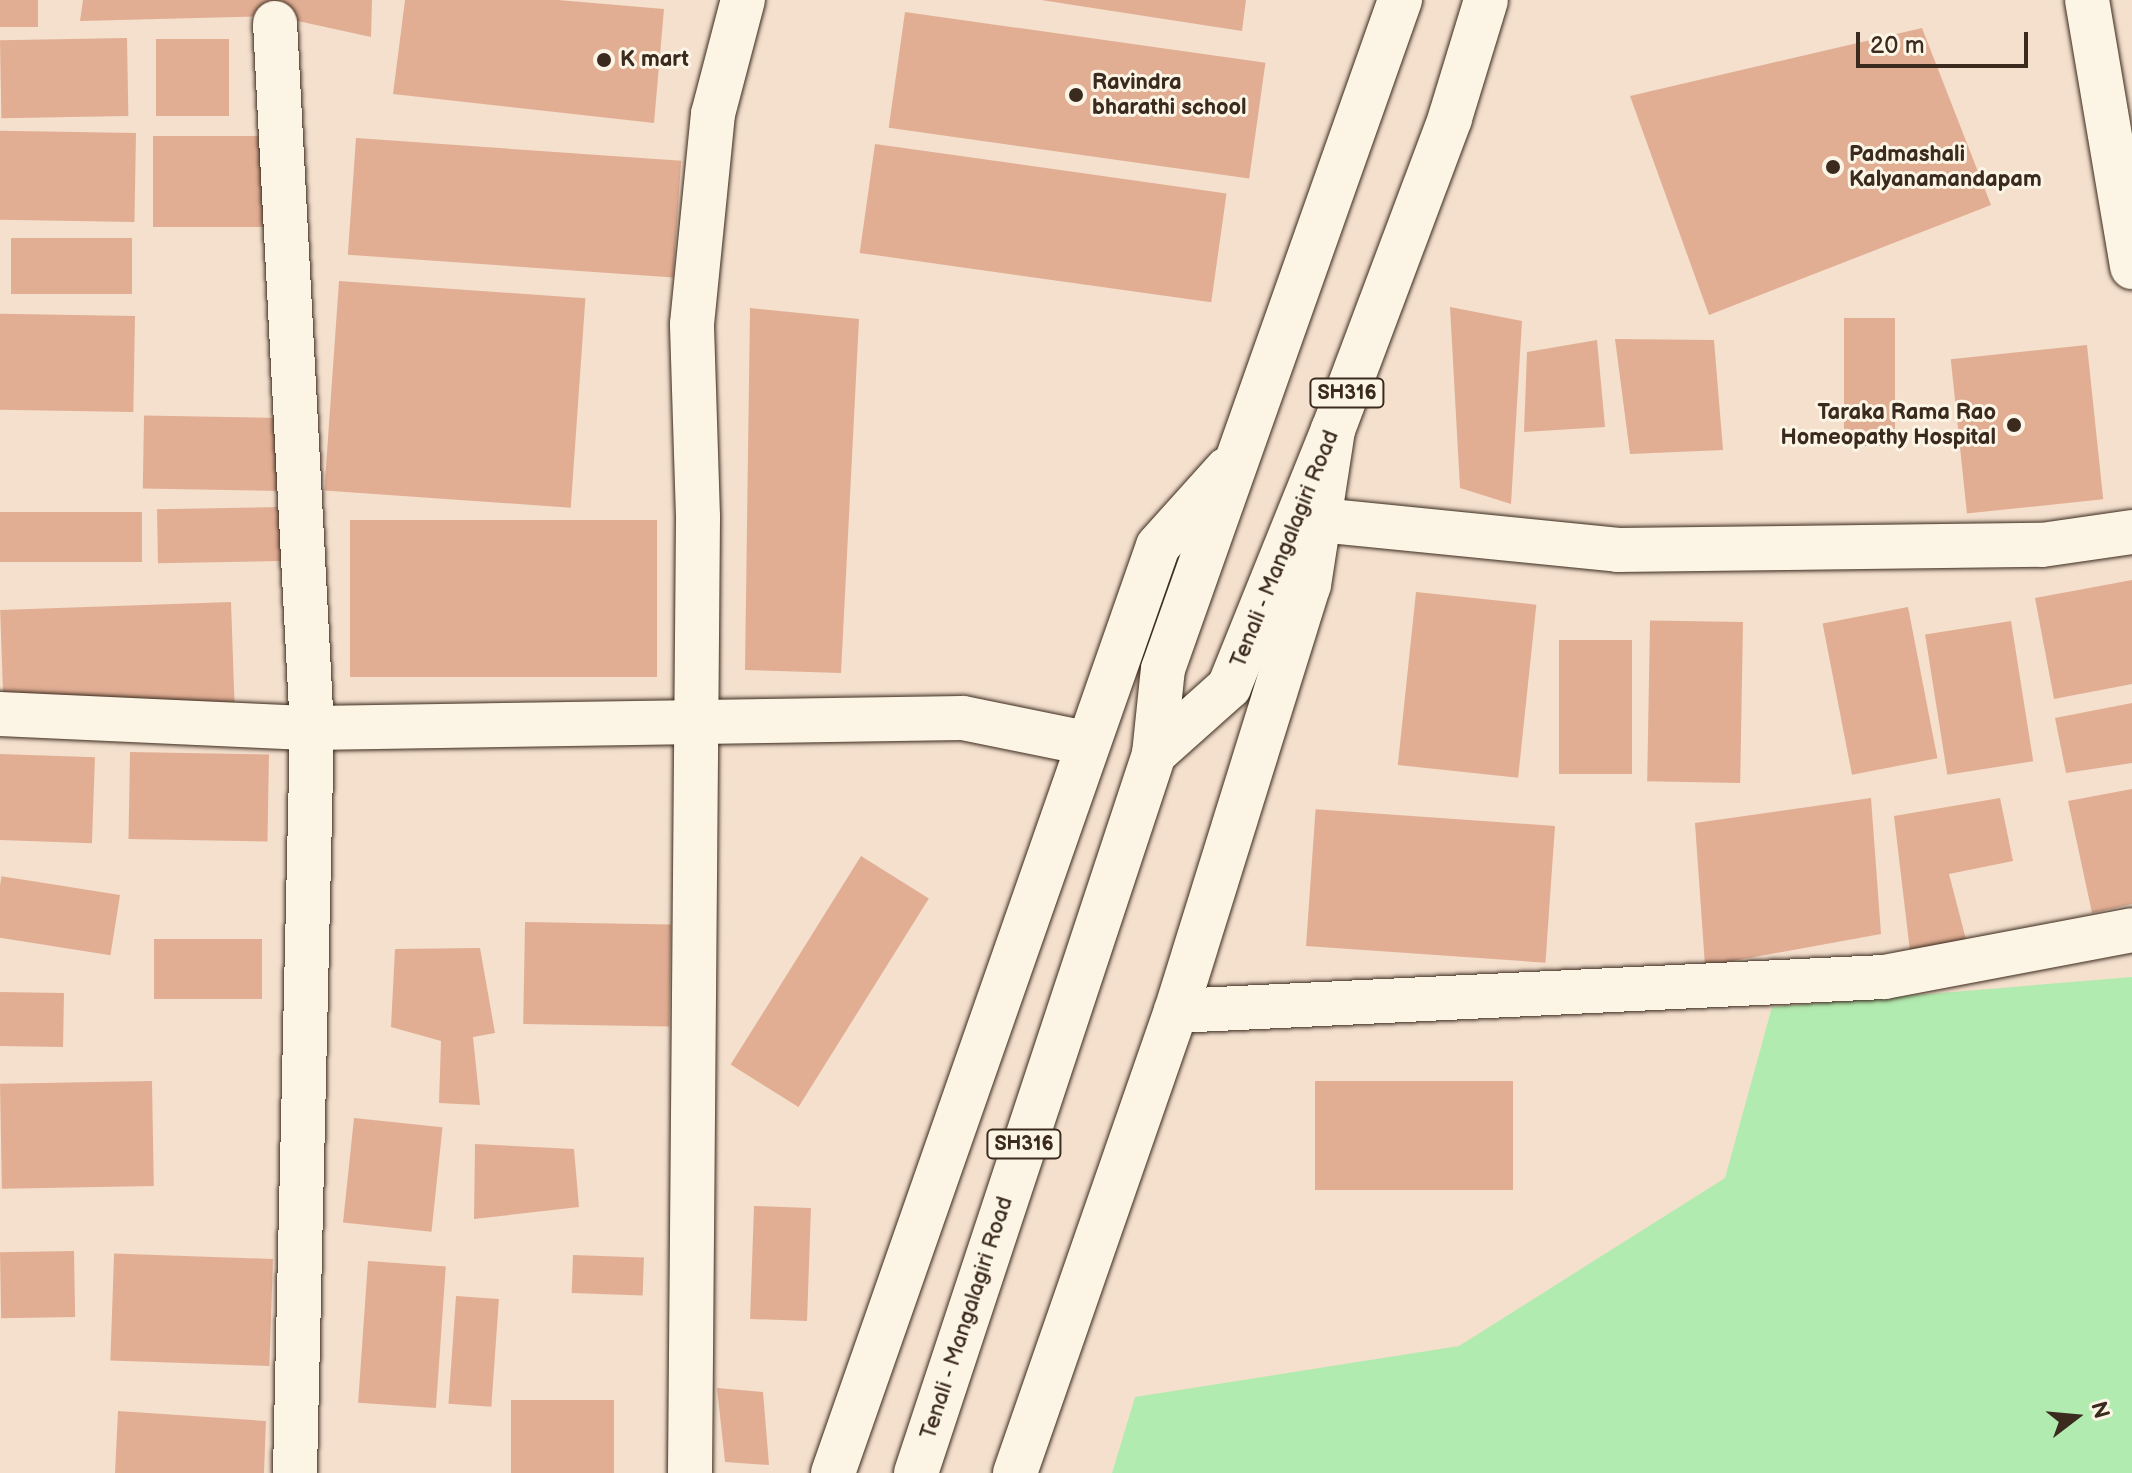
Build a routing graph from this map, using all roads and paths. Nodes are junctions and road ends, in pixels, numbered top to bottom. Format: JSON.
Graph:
{"nodes":[{"id":1,"x":743,"y":0,"type":"edge"},
{"id":2,"x":1400,"y":0,"type":"edge"},
{"id":3,"x":1486,"y":0,"type":"edge"},
{"id":4,"x":2087,"y":0,"type":"edge"},
{"id":5,"x":275,"y":23,"type":"dead end"},
{"id":6,"x":2132,"y":267,"type":"edge"},
{"id":7,"x":1333,"y":430,"type":"junction"},
{"id":8,"x":1240,"y":455,"type":"junction"},
{"id":9,"x":1320,"y":520,"type":"junction"},
{"id":10,"x":2132,"y":532,"type":"edge"},
{"id":11,"x":0,"y":714,"type":"edge"},
{"id":12,"x":695,"y":722,"type":"junction"},
{"id":13,"x":312,"y":728,"type":"junction"},
{"id":14,"x":1086,"y":743,"type":"junction"},
{"id":15,"x":1154,"y":754,"type":"junction"},
{"id":16,"x":2132,"y":930,"type":"edge"},
{"id":17,"x":1176,"y":1011,"type":"junction"},
{"id":18,"x":295,"y":1473,"type":"edge"},
{"id":19,"x":690,"y":1473,"type":"edge"},
{"id":20,"x":833,"y":1473,"type":"edge"},
{"id":21,"x":916,"y":1473,"type":"edge"},
{"id":22,"x":1015,"y":1473,"type":"edge"}],
"edges":[{"from":1,"to":12,"type":"street"},
{"from":2,"to":8,"type":"street","name":"Tenali - Mangalagiri Road","number":"SH316"},
{"from":3,"to":7,"type":"street","name":"Tenali - Mangalagiri Road","number":"SH316"},
{"from":4,"to":6,"type":"street"},
{"from":5,"to":13,"type":"street"},
{"from":7,"to":9,"type":"street"},
{"from":7,"to":15,"type":"street","name":"Tenali - Mangalagiri Road","number":"SH316"},
{"from":8,"to":14,"type":"street"},
{"from":8,"to":15,"type":"street","name":"Tenali - Mangalagiri Road","number":"SH316"},
{"from":9,"to":10,"type":"street"},
{"from":9,"to":17,"type":"street"},
{"from":11,"to":13,"type":"street"},
{"from":12,"to":13,"type":"street"},
{"from":12,"to":14,"type":"street"},
{"from":12,"to":19,"type":"street"},
{"from":13,"to":18,"type":"street"},
{"from":14,"to":20,"type":"street"},
{"from":15,"to":21,"type":"street","name":"Tenali - Mangalagiri Road","number":"SH316"},
{"from":16,"to":17,"type":"street"},
{"from":17,"to":22,"type":"street"}]}
